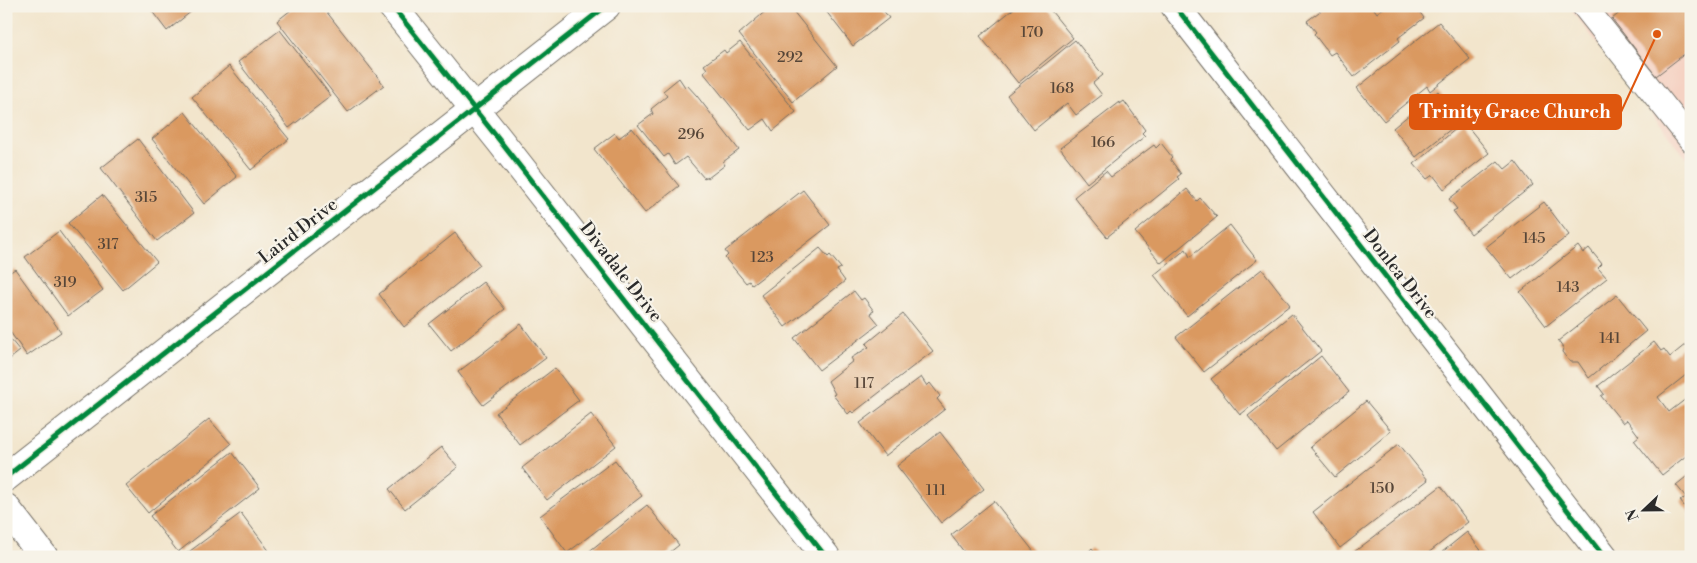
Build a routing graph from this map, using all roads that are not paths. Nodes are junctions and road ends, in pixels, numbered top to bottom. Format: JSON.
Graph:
{"nodes":[{"id":1,"x":392,"y":6,"type":"edge"},
{"id":2,"x":606,"y":6,"type":"edge"},
{"id":3,"x":1175,"y":6,"type":"edge"},
{"id":4,"x":1584,"y":6,"type":"edge"},
{"id":5,"x":475,"y":110,"type":"junction"},
{"id":6,"x":1691,"y":140,"type":"edge"},
{"id":7,"x":6,"y":477,"type":"edge"},
{"id":8,"x":6,"y":508,"type":"edge"},
{"id":9,"x":44,"y":557,"type":"edge"},
{"id":10,"x":826,"y":557,"type":"edge"},
{"id":11,"x":1604,"y":557,"type":"edge"}],
"edges":[{"from":1,"to":5,"type":"street","name":"Divadale Drive"},
{"from":2,"to":5,"type":"street","name":"Laird Drive"},
{"from":3,"to":11,"type":"street","name":"Donlea Drive"},
{"from":4,"to":6,"type":"lane"},
{"from":5,"to":7,"type":"street","name":"Laird Drive"},
{"from":5,"to":10,"type":"street","name":"Divadale Drive"},
{"from":8,"to":9,"type":"street"}]}
